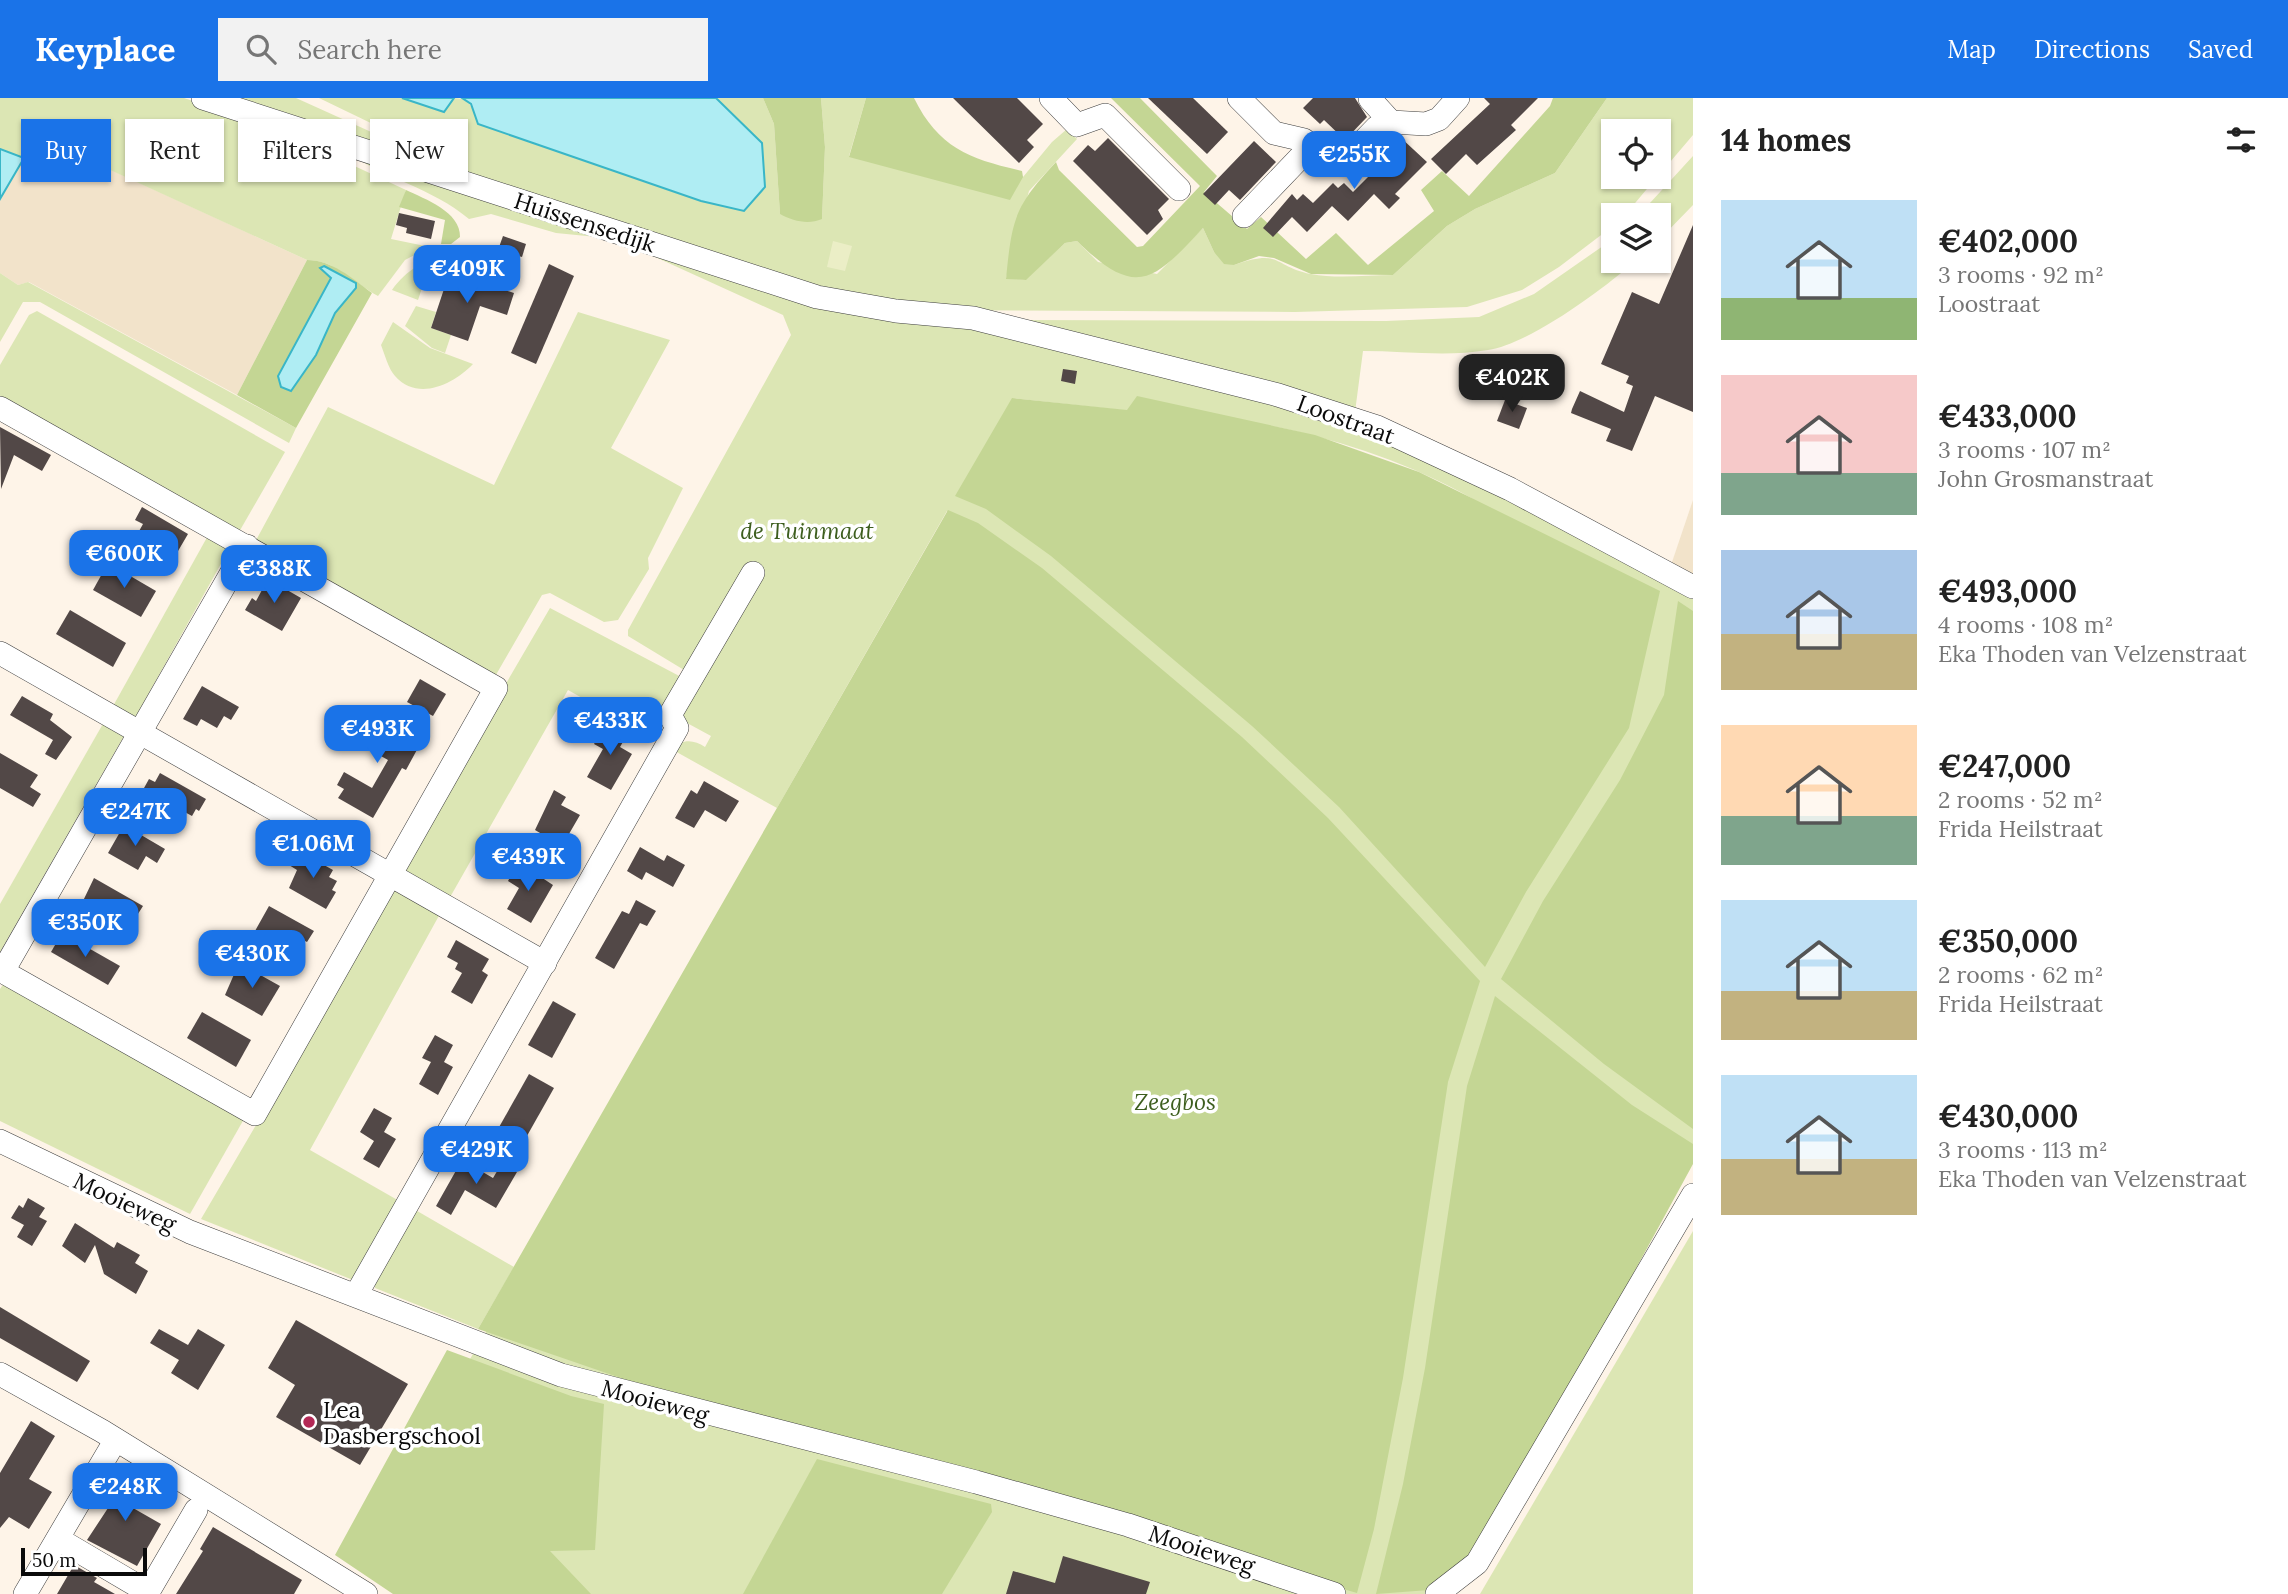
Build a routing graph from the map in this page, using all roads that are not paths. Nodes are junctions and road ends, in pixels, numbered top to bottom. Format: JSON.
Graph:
{"nodes":[{"id":1,"x":204,"y":98,"type":"edge"},
{"id":2,"x":1051,"y":98,"type":"edge"},
{"id":3,"x":1239,"y":98,"type":"edge"},
{"id":4,"x":1458,"y":98,"type":"edge"},
{"id":5,"x":1370,"y":99,"type":"edge"},
{"id":6,"x":1391,"y":122,"type":"junction"},
{"id":7,"x":1311,"y":146,"type":"junction"},
{"id":8,"x":1179,"y":188,"type":"dead end"},
{"id":9,"x":1244,"y":216,"type":"dead end"},
{"id":10,"x":973,"y":318,"type":"joint"},
{"id":11,"x":0,"y":408,"type":"edge"},
{"id":12,"x":247,"y":546,"type":"junction"},
{"id":13,"x":753,"y":573,"type":"dead end"},
{"id":14,"x":1693,"y":587,"type":"edge"},
{"id":15,"x":0,"y":653,"type":"edge"},
{"id":16,"x":140,"y":733,"type":"junction"},
{"id":17,"x":406,"y":883,"type":"junction"},
{"id":18,"x":545,"y":963,"type":"junction"},
{"id":19,"x":1,"y":971,"type":"edge"},
{"id":20,"x":0,"y":1142,"type":"edge"},
{"id":21,"x":1693,"y":1195,"type":"edge"},
{"id":22,"x":356,"y":1295,"type":"junction"},
{"id":23,"x":1,"y":1376,"type":"edge"},
{"id":24,"x":115,"y":1441,"type":"junction"},
{"id":25,"x":197,"y":1510,"type":"dead end"},
{"id":26,"x":58,"y":1539,"type":"junction"},
{"id":27,"x":148,"y":1593,"type":"edge"},
{"id":28,"x":25,"y":1594,"type":"edge"},
{"id":29,"x":366,"y":1594,"type":"edge"},
{"id":30,"x":1334,"y":1594,"type":"edge"},
{"id":31,"x":1437,"y":1594,"type":"edge"}],
"edges":[{"from":1,"to":10,"type":"street","name":"Huissensedijk"},
{"from":2,"to":8,"type":"street"},
{"from":3,"to":7,"type":"street"},
{"from":4,"to":6,"type":"street"},
{"from":5,"to":6,"type":"street"},
{"from":6,"to":7,"type":"street"},
{"from":7,"to":9,"type":"street"},
{"from":10,"to":14,"type":"street","name":"Loostraat"},
{"from":11,"to":12,"type":"street"},
{"from":12,"to":16,"type":"street"},
{"from":12,"to":17,"type":"street"},
{"from":13,"to":18,"type":"street"},
{"from":15,"to":16,"type":"street"},
{"from":16,"to":17,"type":"street"},
{"from":16,"to":19,"type":"street"},
{"from":17,"to":18,"type":"street"},
{"from":17,"to":19,"type":"street"},
{"from":18,"to":22,"type":"street"},
{"from":20,"to":22,"type":"street","name":"Mooieweg"},
{"from":21,"to":31,"type":"street"},
{"from":22,"to":30,"type":"street","name":"Mooieweg"},
{"from":23,"to":24,"type":"street"},
{"from":24,"to":26,"type":"street"},
{"from":24,"to":29,"type":"street"},
{"from":25,"to":27,"type":"street"},
{"from":26,"to":27,"type":"street"},
{"from":26,"to":28,"type":"street"}]}
